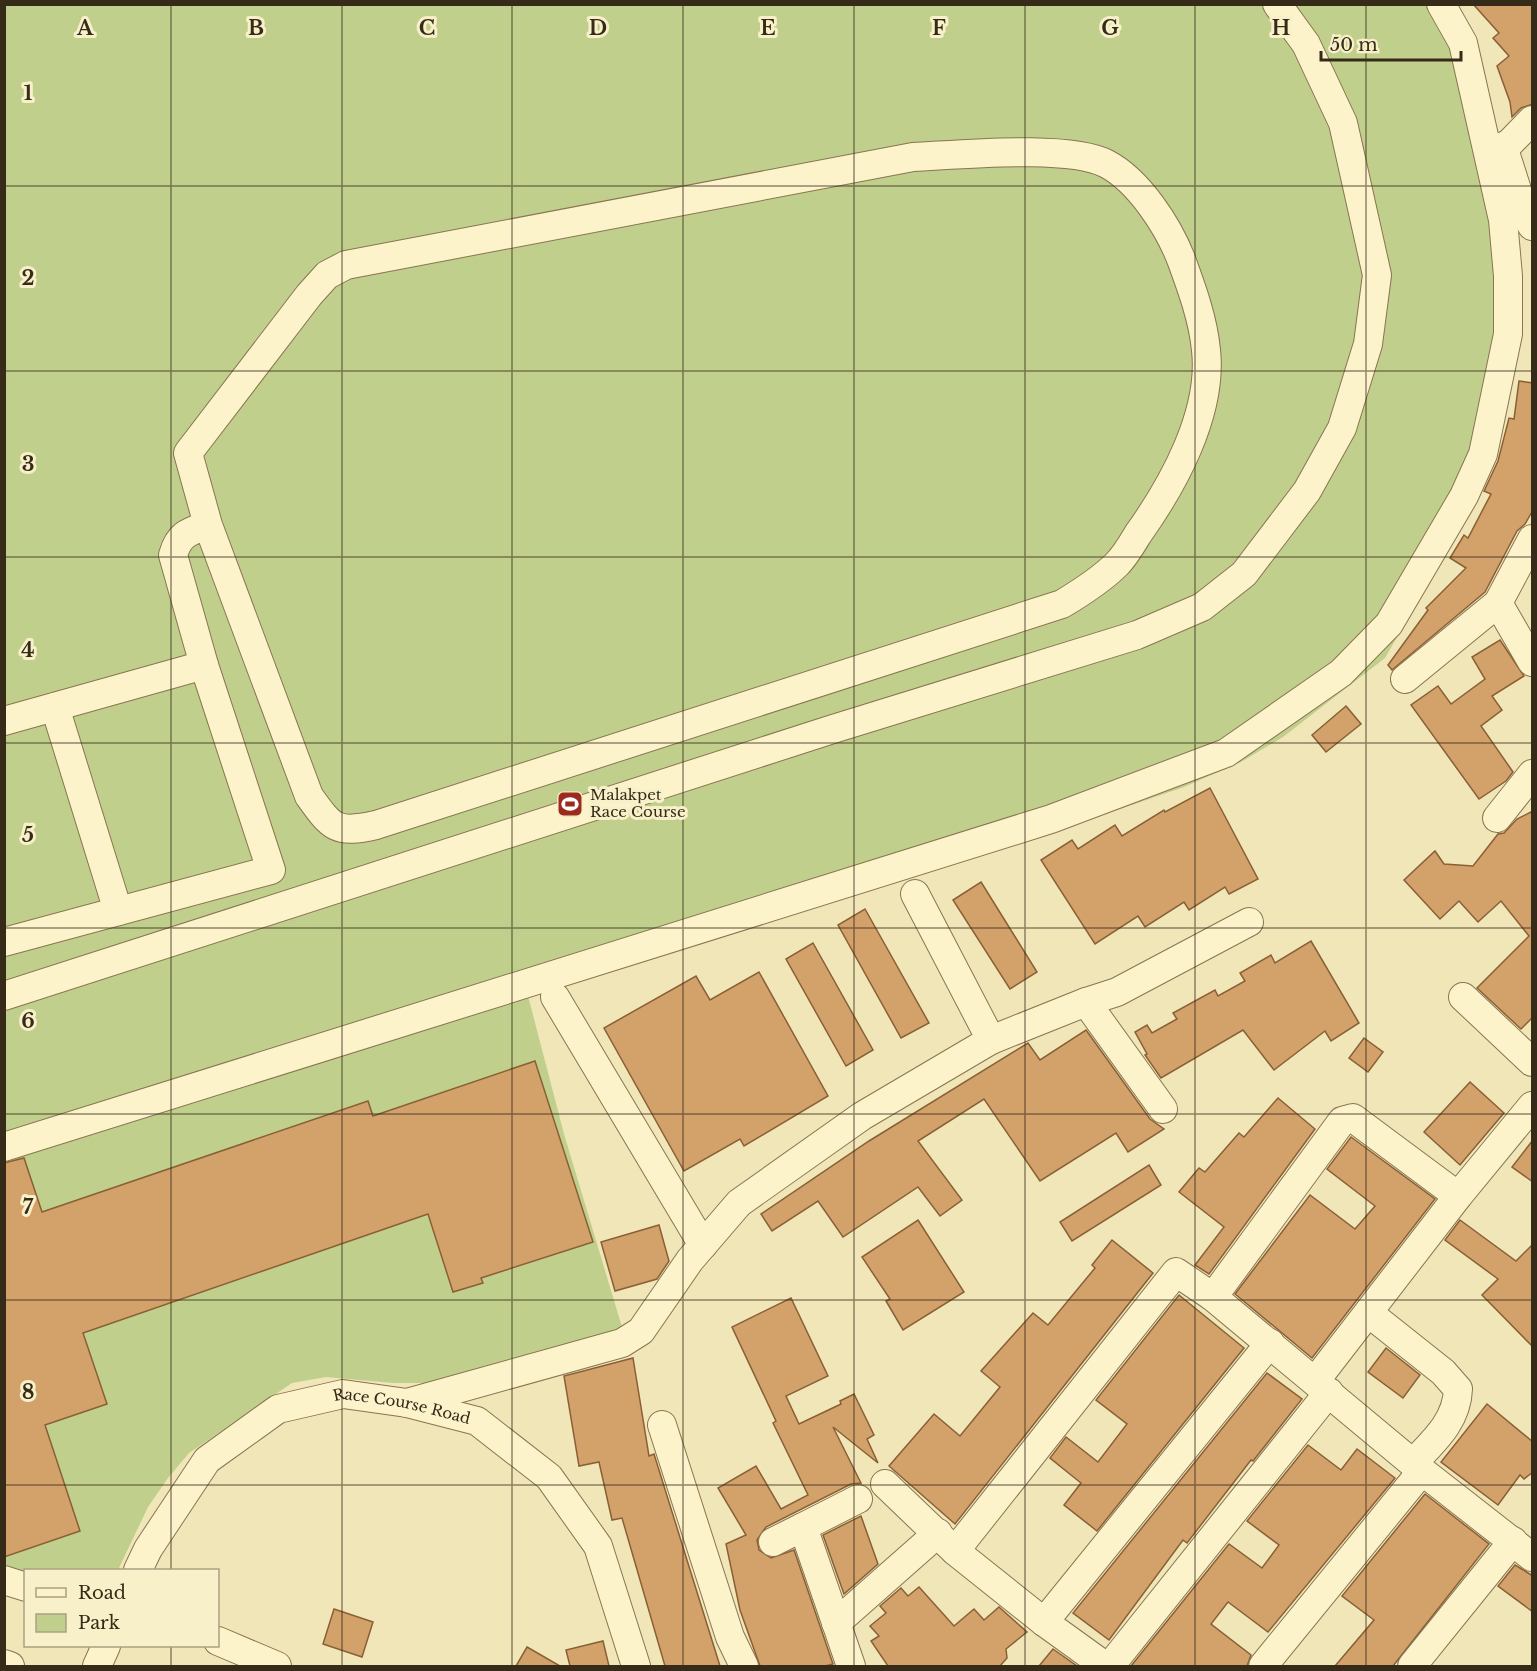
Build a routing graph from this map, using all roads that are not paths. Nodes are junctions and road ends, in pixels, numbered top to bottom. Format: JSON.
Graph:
{"nodes":[{"id":1,"x":1277,"y":4,"type":"edge"},
{"id":2,"x":1451,"y":5,"type":"edge"},
{"id":3,"x":1533,"y":120,"type":"edge"},
{"id":4,"x":1503,"y":149,"type":"junction"},
{"id":5,"x":1533,"y":226,"type":"edge"},
{"id":6,"x":208,"y":525,"type":"junction"},
{"id":7,"x":1533,"y":540,"type":"edge"},
{"id":8,"x":1498,"y":603,"type":"junction"},
{"id":9,"x":1533,"y":662,"type":"edge"},
{"id":10,"x":204,"y":665,"type":"junction"},
{"id":11,"x":1405,"y":679,"type":"dead end"},
{"id":12,"x":55,"y":707,"type":"junction"},
{"id":13,"x":4,"y":721,"type":"edge"},
{"id":14,"x":1533,"y":774,"type":"edge"},
{"id":15,"x":1497,"y":818,"type":"dead end"},
{"id":16,"x":915,"y":894,"type":"dead end"},
{"id":17,"x":118,"y":911,"type":"junction"},
{"id":18,"x":1249,"y":922,"type":"dead end"},
{"id":19,"x":4,"y":942,"type":"edge"},
{"id":20,"x":4,"y":996,"type":"edge"},
{"id":21,"x":555,"y":997,"type":"dead end"},
{"id":22,"x":1463,"y":997,"type":"dead end"},
{"id":23,"x":1086,"y":1002,"type":"junction"},
{"id":24,"x":991,"y":1040,"type":"junction"},
{"id":25,"x":1528,"y":1048,"type":"edge"},
{"id":26,"x":1533,"y":1106,"type":"edge"},
{"id":27,"x":1163,"y":1109,"type":"dead end"},
{"id":28,"x":4,"y":1147,"type":"edge"},
{"id":29,"x":1458,"y":1196,"type":"junction"},
{"id":30,"x":703,"y":1245,"type":"junction"},
{"id":31,"x":1213,"y":1297,"type":"junction"},
{"id":32,"x":1370,"y":1314,"type":"junction"},
{"id":33,"x":1270,"y":1343,"type":"junction"},
{"id":34,"x":1323,"y":1386,"type":"junction"},
{"id":35,"x":407,"y":1403,"type":"junction"},
{"id":36,"x":662,"y":1425,"type":"dead end"},
{"id":37,"x":1418,"y":1467,"type":"junction"},
{"id":38,"x":885,"y":1484,"type":"dead end"},
{"id":39,"x":858,"y":1499,"type":"dead end"},
{"id":40,"x":803,"y":1527,"type":"junction"},
{"id":41,"x":773,"y":1542,"type":"dead end"},
{"id":42,"x":946,"y":1542,"type":"junction"},
{"id":43,"x":1523,"y":1549,"type":"edge"},
{"id":44,"x":138,"y":1569,"type":"edge"},
{"id":45,"x":4,"y":1580,"type":"edge"},
{"id":46,"x":24,"y":1586,"type":"edge"},
{"id":47,"x":1044,"y":1622,"type":"junction"},
{"id":48,"x":836,"y":1623,"type":"junction"},
{"id":49,"x":219,"y":1641,"type":"edge"},
{"id":50,"x":106,"y":1647,"type":"edge"},
{"id":51,"x":4,"y":1664,"type":"edge"},
{"id":52,"x":10,"y":1666,"type":"edge"},
{"id":53,"x":96,"y":1666,"type":"edge"},
{"id":54,"x":277,"y":1666,"type":"edge"},
{"id":55,"x":636,"y":1666,"type":"edge"},
{"id":56,"x":744,"y":1666,"type":"edge"},
{"id":57,"x":851,"y":1666,"type":"edge"},
{"id":58,"x":1108,"y":1666,"type":"edge"},
{"id":59,"x":1263,"y":1666,"type":"edge"},
{"id":60,"x":1412,"y":1666,"type":"edge"}],
"edges":[{"from":1,"to":20,"type":"street"},
{"from":2,"to":4,"type":"street"},
{"from":2,"to":28,"type":"street"},
{"from":3,"to":4,"type":"street"},
{"from":4,"to":5,"type":"street"},
{"from":6,"to":6,"type":"street"},
{"from":6,"to":10,"type":"street"},
{"from":7,"to":8,"type":"street"},
{"from":8,"to":9,"type":"street"},
{"from":8,"to":11,"type":"street"},
{"from":10,"to":12,"type":"street"},
{"from":10,"to":17,"type":"street"},
{"from":12,"to":13,"type":"street"},
{"from":12,"to":17,"type":"street"},
{"from":14,"to":15,"type":"street"},
{"from":16,"to":24,"type":"street"},
{"from":17,"to":19,"type":"street"},
{"from":18,"to":23,"type":"street"},
{"from":21,"to":30,"type":"street"},
{"from":22,"to":25,"type":"street"},
{"from":23,"to":24,"type":"street"},
{"from":23,"to":27,"type":"street"},
{"from":24,"to":30,"type":"street"},
{"from":26,"to":29,"type":"street"},
{"from":29,"to":31,"type":"street"},
{"from":29,"to":32,"type":"street"},
{"from":30,"to":35,"type":"street"},
{"from":31,"to":33,"type":"street"},
{"from":31,"to":42,"type":"street"},
{"from":32,"to":34,"type":"street"},
{"from":32,"to":37,"type":"street"},
{"from":33,"to":34,"type":"street"},
{"from":33,"to":47,"type":"street"},
{"from":34,"to":37,"type":"street"},
{"from":34,"to":58,"type":"street"},
{"from":35,"to":44,"type":"street","name":"Race Course Road"},
{"from":35,"to":55,"type":"street","name":"Race Course Road"},
{"from":36,"to":56,"type":"street"},
{"from":37,"to":43,"type":"street"},
{"from":37,"to":59,"type":"street"},
{"from":38,"to":42,"type":"street"},
{"from":39,"to":40,"type":"street"},
{"from":40,"to":41,"type":"street"},
{"from":40,"to":48,"type":"street"},
{"from":42,"to":47,"type":"street"},
{"from":42,"to":48,"type":"street"},
{"from":43,"to":60,"type":"street"},
{"from":45,"to":46,"type":"street"},
{"from":47,"to":58,"type":"street"},
{"from":48,"to":57,"type":"street"},
{"from":49,"to":54,"type":"street"},
{"from":50,"to":53,"type":"street"},
{"from":51,"to":52,"type":"street"}]}
